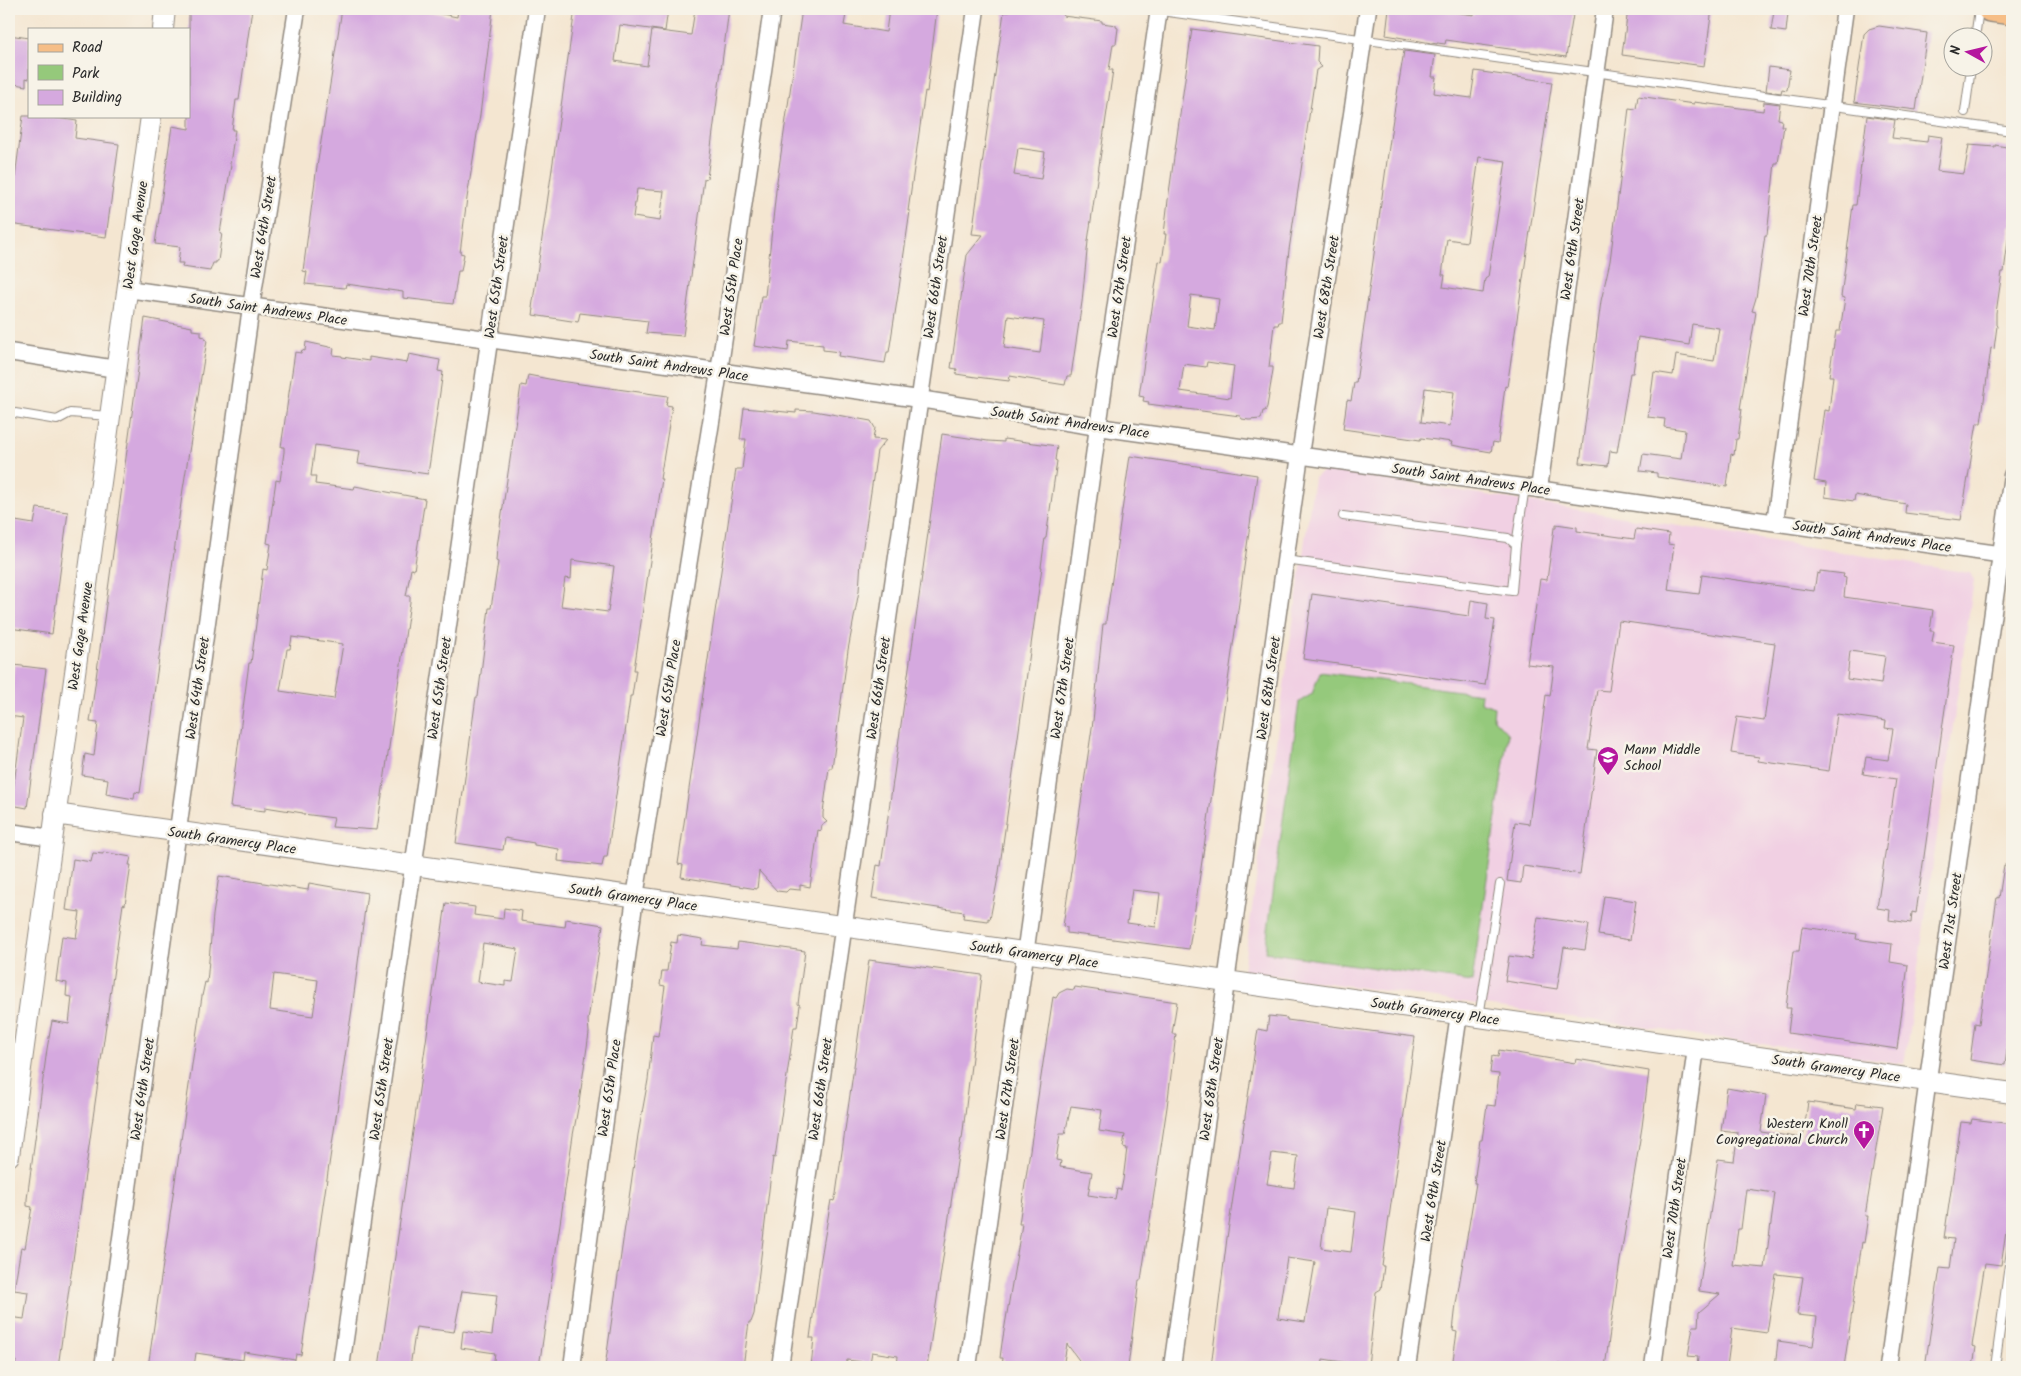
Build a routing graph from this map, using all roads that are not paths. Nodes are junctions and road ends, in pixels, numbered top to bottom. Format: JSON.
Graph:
{"nodes":[{"id":1,"x":165,"y":9,"type":"edge"},
{"id":2,"x":297,"y":9,"type":"edge"},
{"id":3,"x":537,"y":9,"type":"edge"},
{"id":4,"x":772,"y":9,"type":"edge"},
{"id":5,"x":976,"y":9,"type":"edge"},
{"id":6,"x":1155,"y":9,"type":"edge"},
{"id":7,"x":1368,"y":9,"type":"edge"},
{"id":8,"x":1605,"y":9,"type":"edge"},
{"id":9,"x":1845,"y":9,"type":"edge"},
{"id":10,"x":1979,"y":9,"type":"edge"},
{"id":11,"x":1990,"y":9,"type":"edge"},
{"id":12,"x":2012,"y":12,"type":"edge"},
{"id":13,"x":163,"y":28,"type":"edge"},
{"id":14,"x":1976,"y":28,"type":"edge"},
{"id":15,"x":1364,"y":38,"type":"junction"},
{"id":16,"x":1596,"y":71,"type":"junction"},
{"id":17,"x":1970,"y":78,"type":"edge"},
{"id":18,"x":1832,"y":106,"type":"junction"},
{"id":19,"x":1965,"y":112,"type":"dead end"},
{"id":20,"x":151,"y":118,"type":"edge"},
{"id":21,"x":2012,"y":131,"type":"edge"},
{"id":22,"x":127,"y":289,"type":"junction"},
{"id":23,"x":251,"y":307,"type":"junction"},
{"id":24,"x":488,"y":340,"type":"junction"},
{"id":25,"x":9,"y":352,"type":"edge"},
{"id":26,"x":116,"y":369,"type":"junction"},
{"id":27,"x":719,"y":372,"type":"junction"},
{"id":28,"x":919,"y":399,"type":"junction"},
{"id":29,"x":9,"y":412,"type":"edge"},
{"id":30,"x":110,"y":416,"type":"junction"},
{"id":31,"x":1098,"y":427,"type":"junction"},
{"id":32,"x":1300,"y":455,"type":"junction"},
{"id":33,"x":2012,"y":475,"type":"edge"},
{"id":34,"x":1532,"y":488,"type":"junction"},
{"id":35,"x":1343,"y":516,"type":"dead end"},
{"id":36,"x":1775,"y":522,"type":"junction"},
{"id":37,"x":1516,"y":545,"type":"junction"},
{"id":38,"x":2007,"y":555,"type":"edge"},
{"id":39,"x":1285,"y":560,"type":"junction"},
{"id":40,"x":55,"y":814,"type":"junction"},
{"id":41,"x":9,"y":832,"type":"edge"},
{"id":42,"x":177,"y":832,"type":"junction"},
{"id":43,"x":52,"y":838,"type":"junction"},
{"id":44,"x":414,"y":865,"type":"junction"},
{"id":45,"x":1500,"y":884,"type":"dead end"},
{"id":46,"x":635,"y":897,"type":"junction"},
{"id":47,"x":844,"y":926,"type":"junction"},
{"id":48,"x":1025,"y":952,"type":"junction"},
{"id":49,"x":1227,"y":981,"type":"junction"},
{"id":50,"x":1460,"y":1014,"type":"junction"},
{"id":51,"x":1480,"y":1017,"type":"junction"},
{"id":52,"x":1696,"y":1048,"type":"junction"},
{"id":53,"x":1928,"y":1081,"type":"junction"},
{"id":54,"x":2012,"y":1093,"type":"edge"},
{"id":55,"x":9,"y":1156,"type":"edge"},
{"id":56,"x":2012,"y":1244,"type":"edge"},
{"id":57,"x":103,"y":1367,"type":"edge"},
{"id":58,"x":341,"y":1367,"type":"edge"},
{"id":59,"x":572,"y":1367,"type":"edge"},
{"id":60,"x":780,"y":1367,"type":"edge"},
{"id":61,"x":968,"y":1367,"type":"edge"},
{"id":62,"x":1172,"y":1367,"type":"edge"},
{"id":63,"x":1407,"y":1367,"type":"edge"},
{"id":64,"x":1653,"y":1367,"type":"edge"},
{"id":65,"x":1888,"y":1367,"type":"edge"},
{"id":66,"x":1995,"y":1367,"type":"edge"}],
"edges":[{"from":1,"to":13,"type":"street"},
{"from":2,"to":23,"type":"street","name":"West 64th Street"},
{"from":3,"to":24,"type":"street","name":"West 65th Street"},
{"from":4,"to":27,"type":"street","name":"West 65th Place"},
{"from":5,"to":28,"type":"street","name":"West 66th Street"},
{"from":6,"to":15,"type":"lane"},
{"from":6,"to":31,"type":"street","name":"West 67th Street"},
{"from":7,"to":15,"type":"street","name":"West 68th Street"},
{"from":8,"to":16,"type":"street","name":"West 69th Street"},
{"from":9,"to":18,"type":"street","name":"West 70th Street"},
{"from":10,"to":14,"type":"lane"},
{"from":11,"to":12,"type":"main road"},
{"from":15,"to":16,"type":"lane"},
{"from":15,"to":32,"type":"street","name":"West 68th Street"},
{"from":16,"to":18,"type":"lane"},
{"from":16,"to":34,"type":"street","name":"West 69th Street"},
{"from":17,"to":19,"type":"lane"},
{"from":18,"to":21,"type":"lane"},
{"from":18,"to":36,"type":"street","name":"West 70th Street"},
{"from":20,"to":22,"type":"street","name":"West Gage Avenue"},
{"from":22,"to":23,"type":"street","name":"South Saint Andrews Place"},
{"from":22,"to":26,"type":"street","name":"West Gage Avenue"},
{"from":23,"to":24,"type":"street","name":"South Saint Andrews Place"},
{"from":23,"to":42,"type":"street","name":"West 64th Street"},
{"from":24,"to":27,"type":"street","name":"South Saint Andrews Place"},
{"from":24,"to":44,"type":"street","name":"West 65th Street"},
{"from":25,"to":26,"type":"street"},
{"from":26,"to":30,"type":"street","name":"West Gage Avenue"},
{"from":27,"to":28,"type":"street","name":"South Saint Andrews Place"},
{"from":27,"to":46,"type":"street","name":"West 65th Place"},
{"from":28,"to":31,"type":"street","name":"South Saint Andrews Place"},
{"from":28,"to":47,"type":"street","name":"West 66th Street"},
{"from":29,"to":30,"type":"lane"},
{"from":30,"to":40,"type":"street","name":"West Gage Avenue"},
{"from":31,"to":32,"type":"street","name":"South Saint Andrews Place"},
{"from":31,"to":48,"type":"street","name":"West 67th Street"},
{"from":32,"to":34,"type":"street","name":"South Saint Andrews Place"},
{"from":32,"to":39,"type":"street","name":"West 68th Street"},
{"from":33,"to":38,"type":"street","name":"West 71st Street"},
{"from":34,"to":36,"type":"street","name":"South Saint Andrews Place"},
{"from":34,"to":37,"type":"lane"},
{"from":35,"to":37,"type":"lane"},
{"from":36,"to":38,"type":"street","name":"South Saint Andrews Place"},
{"from":37,"to":39,"type":"lane"},
{"from":38,"to":53,"type":"street","name":"West 71st Street"},
{"from":39,"to":49,"type":"street","name":"West 68th Street"},
{"from":40,"to":42,"type":"street","name":"South Gramercy Place"},
{"from":40,"to":43,"type":"street","name":"West Gage Avenue"},
{"from":41,"to":43,"type":"street"},
{"from":42,"to":44,"type":"street","name":"South Gramercy Place"},
{"from":42,"to":57,"type":"street","name":"West 64th Street"},
{"from":43,"to":55,"type":"street","name":"West Gage Avenue"},
{"from":44,"to":46,"type":"street","name":"South Gramercy Place"},
{"from":44,"to":58,"type":"street","name":"West 65th Street"},
{"from":45,"to":51,"type":"lane"},
{"from":46,"to":47,"type":"street","name":"South Gramercy Place"},
{"from":46,"to":59,"type":"street","name":"West 65th Place"},
{"from":47,"to":48,"type":"street","name":"South Gramercy Place"},
{"from":47,"to":60,"type":"street","name":"West 66th Street"},
{"from":48,"to":49,"type":"street","name":"South Gramercy Place"},
{"from":48,"to":61,"type":"street","name":"West 67th Street"},
{"from":49,"to":50,"type":"street","name":"South Gramercy Place"},
{"from":49,"to":62,"type":"street","name":"West 68th Street"},
{"from":50,"to":51,"type":"street","name":"South Gramercy Place"},
{"from":50,"to":63,"type":"street","name":"West 69th Street"},
{"from":51,"to":52,"type":"street","name":"South Gramercy Place"},
{"from":52,"to":53,"type":"street","name":"South Gramercy Place"},
{"from":52,"to":64,"type":"street","name":"West 70th Street"},
{"from":53,"to":54,"type":"street","name":"South Gramercy Place"},
{"from":53,"to":65,"type":"street","name":"West 71st Street"},
{"from":56,"to":66,"type":"lane"}]}
